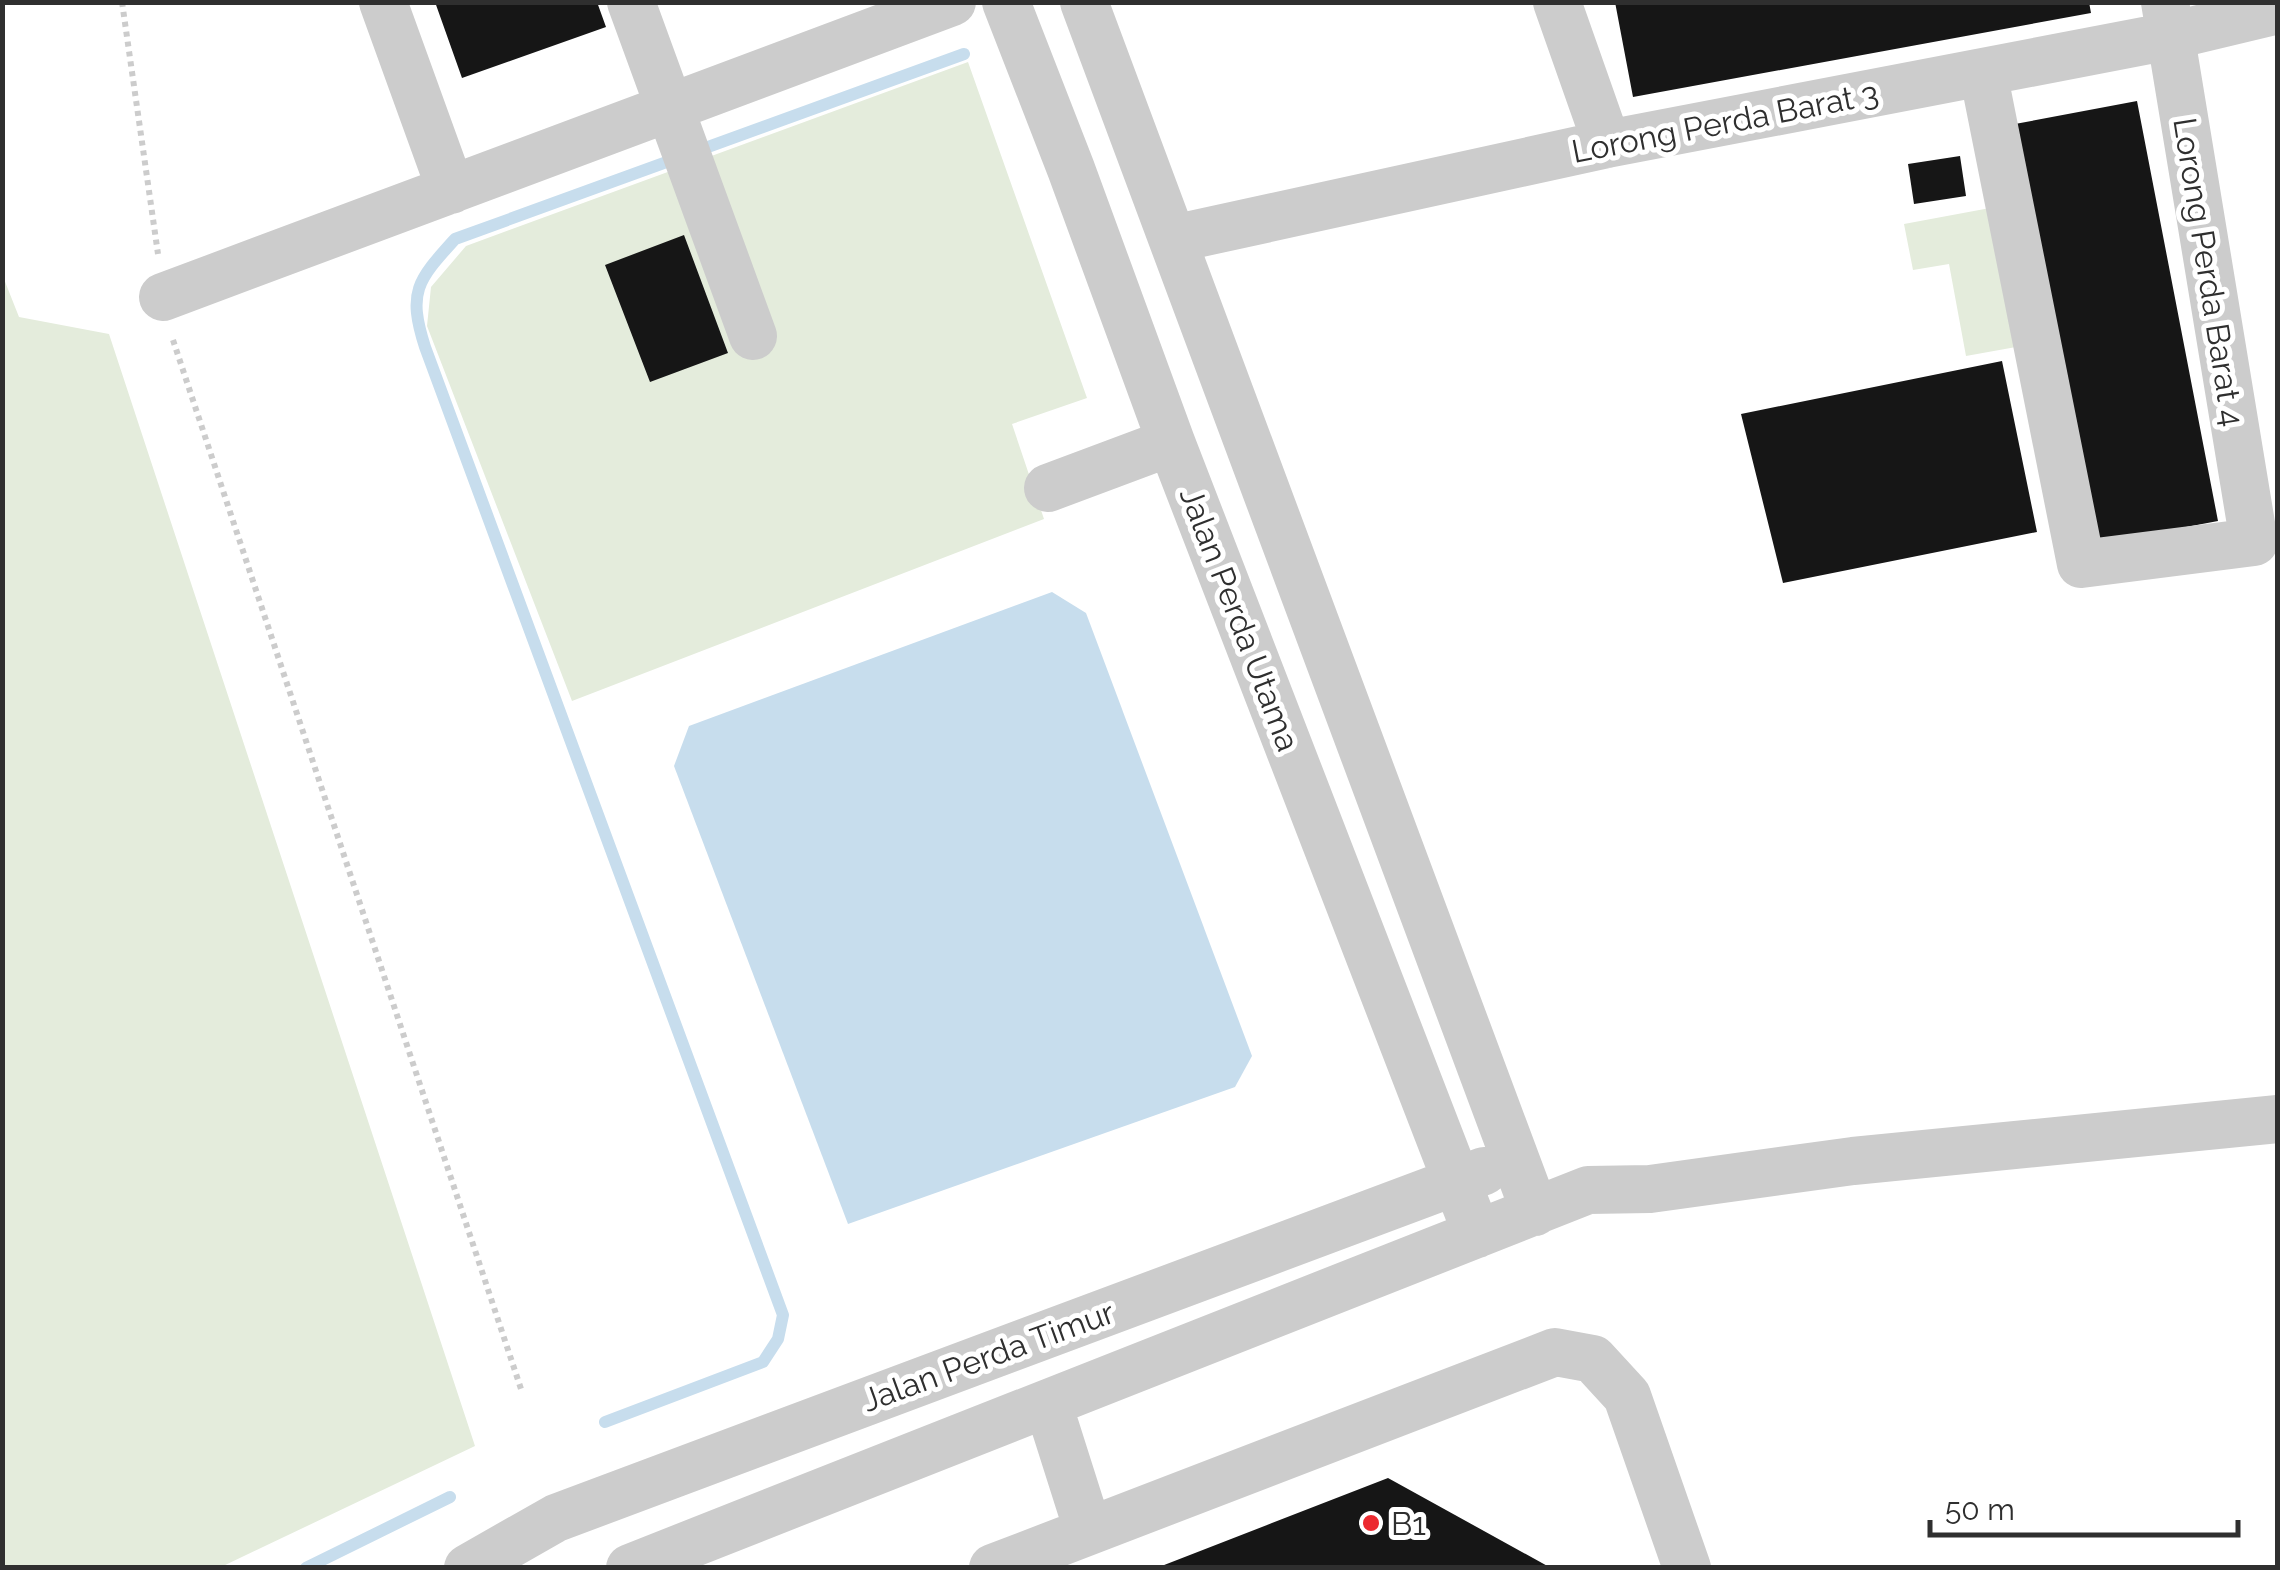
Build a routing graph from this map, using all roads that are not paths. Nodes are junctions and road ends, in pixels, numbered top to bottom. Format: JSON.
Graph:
{"nodes":[{"id":1,"x":383,"y":2,"type":"edge"},
{"id":2,"x":631,"y":2,"type":"edge"},
{"id":3,"x":952,"y":2,"type":"edge"},
{"id":4,"x":1006,"y":2,"type":"edge"},
{"id":5,"x":1084,"y":2,"type":"edge"},
{"id":6,"x":1557,"y":2,"type":"edge"},
{"id":7,"x":2278,"y":10,"type":"edge"},
{"id":8,"x":903,"y":11,"type":"edge"},
{"id":9,"x":2168,"y":20,"type":"edge"},
{"id":10,"x":1983,"y":72,"type":"junction"},
{"id":11,"x":680,"y":136,"type":"junction"},
{"id":12,"x":1607,"y":144,"type":"junction"},
{"id":13,"x":1072,"y":169,"type":"junction"},
{"id":14,"x":451,"y":190,"type":"junction"},
{"id":15,"x":1173,"y":239,"type":"junction"},
{"id":16,"x":163,"y":297,"type":"road end"},
{"id":17,"x":753,"y":336,"type":"dead end"},
{"id":18,"x":1138,"y":353,"type":"junction"},
{"id":19,"x":1171,"y":442,"type":"junction"},
{"id":20,"x":1048,"y":488,"type":"dead end"},
{"id":21,"x":2278,"y":1119,"type":"edge"},
{"id":22,"x":1515,"y":1159,"type":"junction"},
{"id":23,"x":1456,"y":1182,"type":"junction"},
{"id":24,"x":1588,"y":1190,"type":"junction"},
{"id":25,"x":1534,"y":1212,"type":"junction"},
{"id":26,"x":1477,"y":1234,"type":"junction"},
{"id":27,"x":1048,"y":1404,"type":"junction"},
{"id":28,"x":1088,"y":1530,"type":"junction"},
{"id":29,"x":468,"y":1568,"type":"edge"},
{"id":30,"x":630,"y":1568,"type":"edge"},
{"id":31,"x":992,"y":1568,"type":"edge"},
{"id":32,"x":1687,"y":1568,"type":"edge"}],
"edges":[{"from":1,"to":14,"type":"street"},
{"from":2,"to":11,"type":"street"},
{"from":3,"to":8,"type":"street"},
{"from":4,"to":13,"type":"street","name":"Jalan Perda Utama"},
{"from":5,"to":15,"type":"street"},
{"from":6,"to":12,"type":"street"},
{"from":7,"to":9,"type":"street","name":"Lorong Perda Barat 3"},
{"from":8,"to":11,"type":"street"},
{"from":9,"to":10,"type":"street","name":"Lorong Perda Barat 3"},
{"from":9,"to":10,"type":"street","name":"Lorong Perda Barat 4"},
{"from":10,"to":12,"type":"street","name":"Lorong Perda Barat 3"},
{"from":11,"to":14,"type":"street"},
{"from":11,"to":17,"type":"street"},
{"from":12,"to":15,"type":"street","name":"Lorong Perda Barat 3"},
{"from":13,"to":15,"type":"street"},
{"from":13,"to":18,"type":"street","name":"Jalan Perda Utama"},
{"from":14,"to":16,"type":"street"},
{"from":15,"to":18,"type":"street"},
{"from":15,"to":22,"type":"street"},
{"from":18,"to":19,"type":"street","name":"Jalan Perda Utama"},
{"from":19,"to":20,"type":"street"},
{"from":19,"to":23,"type":"street","name":"Jalan Perda Utama"},
{"from":21,"to":24,"type":"street"},
{"from":22,"to":23,"type":"street","name":"Jalan Perda Timur"},
{"from":22,"to":24,"type":"street"},
{"from":22,"to":25,"type":"street"},
{"from":23,"to":26,"type":"street","name":"Jalan Perda Utama"},
{"from":23,"to":29,"type":"street","name":"Jalan Perda Timur"},
{"from":24,"to":25,"type":"street","name":"Jalan Perda Timur"},
{"from":25,"to":26,"type":"street","name":"Jalan Perda Timur"},
{"from":26,"to":27,"type":"street","name":"Jalan Perda Timur"},
{"from":27,"to":28,"type":"street"},
{"from":27,"to":30,"type":"street","name":"Jalan Perda Timur"},
{"from":28,"to":31,"type":"street"},
{"from":28,"to":32,"type":"street"}]}
